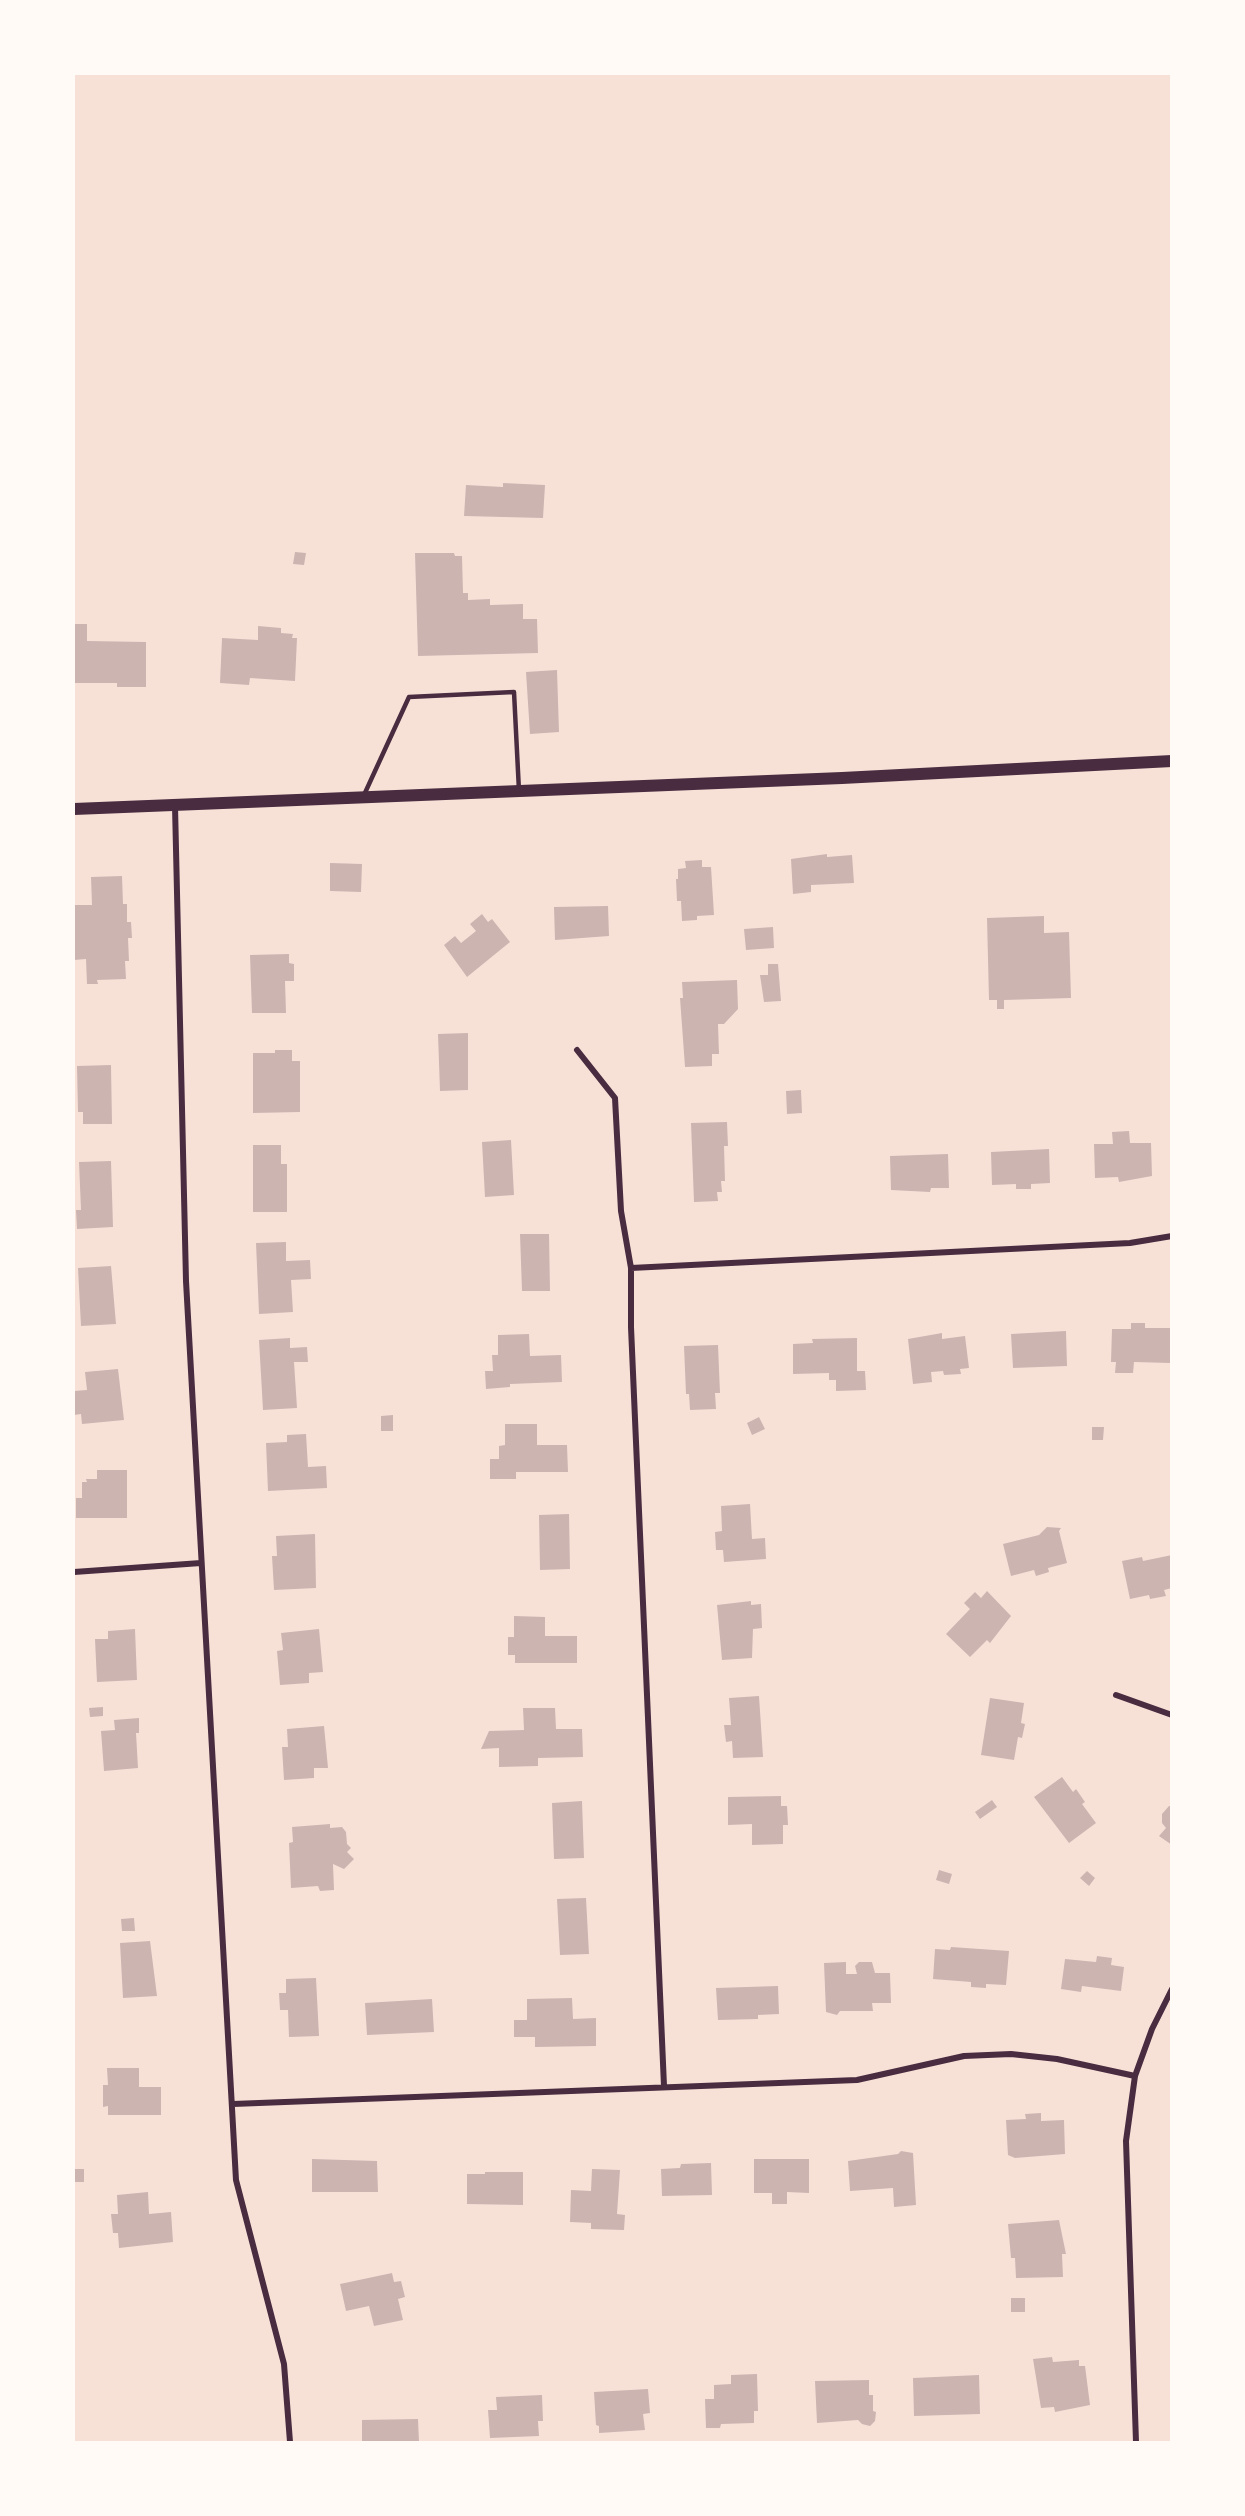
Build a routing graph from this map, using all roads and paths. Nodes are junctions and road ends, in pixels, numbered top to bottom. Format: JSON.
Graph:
{"nodes":[{"id":1,"x":1172,"y":761,"type":"edge"},
{"id":2,"x":519,"y":791,"type":"junction"},
{"id":3,"x":363,"y":798,"type":"junction"},
{"id":4,"x":175,"y":806,"type":"junction"},
{"id":5,"x":74,"y":809,"type":"edge"},
{"id":6,"x":577,"y":1050,"type":"dead end"},
{"id":7,"x":1172,"y":1236,"type":"edge"},
{"id":8,"x":631,"y":1268,"type":"junction"},
{"id":9,"x":201,"y":1563,"type":"junction"},
{"id":10,"x":74,"y":1572,"type":"edge"},
{"id":11,"x":1116,"y":1695,"type":"dead end"},
{"id":12,"x":1172,"y":1715,"type":"edge"},
{"id":13,"x":1172,"y":1989,"type":"edge"},
{"id":14,"x":1135,"y":2076,"type":"junction"},
{"id":15,"x":664,"y":2086,"type":"junction"},
{"id":16,"x":233,"y":2104,"type":"junction"},
{"id":17,"x":290,"y":2442,"type":"edge"},
{"id":18,"x":1136,"y":2442,"type":"edge"}],
"edges":[{"from":1,"to":2,"type":"main road"},
{"from":2,"to":3,"type":"main road"},
{"from":2,"to":3,"type":"lane"},
{"from":3,"to":4,"type":"main road"},
{"from":4,"to":5,"type":"main road"},
{"from":4,"to":9,"type":"street"},
{"from":6,"to":8,"type":"street"},
{"from":7,"to":8,"type":"street"},
{"from":8,"to":15,"type":"street"},
{"from":9,"to":10,"type":"street"},
{"from":9,"to":16,"type":"street"},
{"from":11,"to":12,"type":"street"},
{"from":13,"to":14,"type":"street"},
{"from":14,"to":15,"type":"street"},
{"from":14,"to":18,"type":"street"},
{"from":15,"to":16,"type":"street"},
{"from":16,"to":17,"type":"street"}]}
